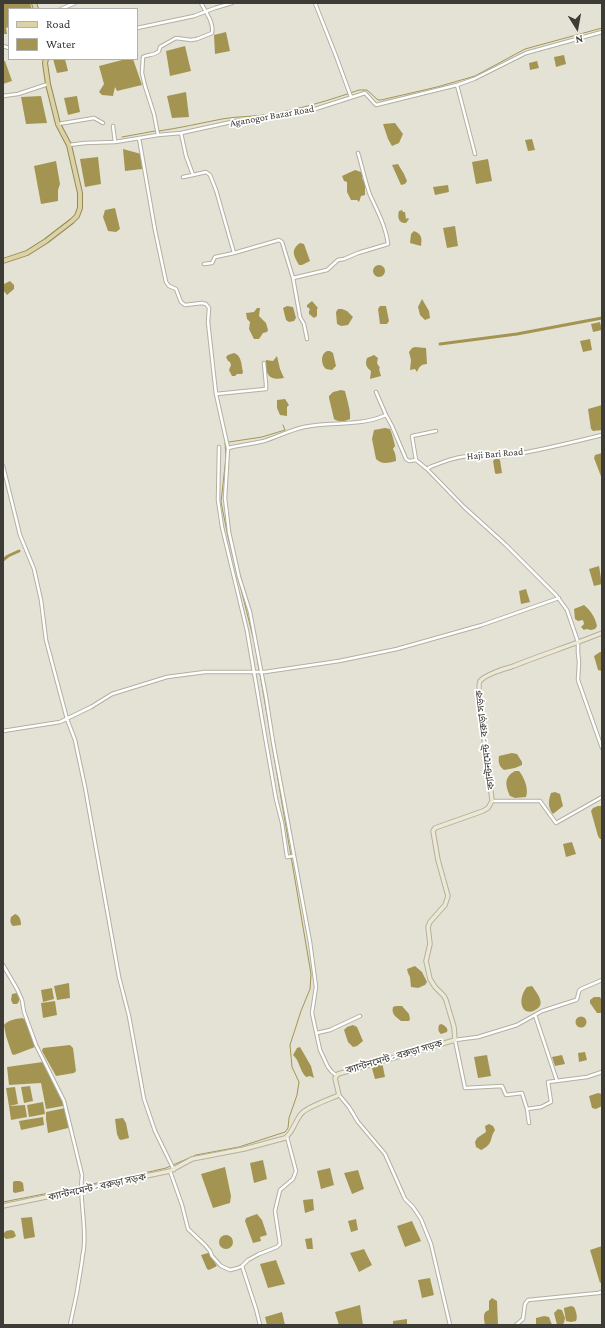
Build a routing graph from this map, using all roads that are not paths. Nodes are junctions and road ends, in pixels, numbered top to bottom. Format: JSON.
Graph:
{"nodes":[{"id":1,"x":75,"y":3,"type":"edge"},
{"id":2,"x":202,"y":3,"type":"edge"},
{"id":3,"x":232,"y":3,"type":"edge"},
{"id":4,"x":315,"y":3,"type":"edge"},
{"id":5,"x":63,"y":8,"type":"edge"},
{"id":6,"x":206,"y":11,"type":"junction"},
{"id":7,"x":138,"y":28,"type":"edge"},
{"id":8,"x":602,"y":32,"type":"edge"},
{"id":9,"x":46,"y":60,"type":"edge"},
{"id":10,"x":48,"y":84,"type":"junction"},
{"id":11,"x":457,"y":85,"type":"junction"},
{"id":12,"x":3,"y":96,"type":"edge"},
{"id":13,"x":350,"y":96,"type":"junction"},
{"id":14,"x":103,"y":122,"type":"dead end"},
{"id":15,"x":58,"y":124,"type":"junction"},
{"id":16,"x":113,"y":126,"type":"dead end"},
{"id":17,"x":158,"y":133,"type":"junction"},
{"id":18,"x":181,"y":133,"type":"junction"},
{"id":19,"x":139,"y":138,"type":"junction"},
{"id":20,"x":115,"y":142,"type":"junction"},
{"id":21,"x":69,"y":146,"type":"junction"},
{"id":22,"x":358,"y":153,"type":"dead end"},
{"id":23,"x":476,"y":154,"type":"dead end"},
{"id":24,"x":192,"y":175,"type":"junction"},
{"id":25,"x":183,"y":177,"type":"dead end"},
{"id":26,"x":234,"y":252,"type":"junction"},
{"id":27,"x":3,"y":261,"type":"edge"},
{"id":28,"x":204,"y":264,"type":"dead end"},
{"id":29,"x":293,"y":278,"type":"junction"},
{"id":30,"x":307,"y":339,"type":"dead end"},
{"id":31,"x":264,"y":363,"type":"dead end"},
{"id":32,"x":376,"y":392,"type":"dead end"},
{"id":33,"x":216,"y":394,"type":"junction"},
{"id":34,"x":386,"y":415,"type":"junction"},
{"id":35,"x":436,"y":431,"type":"dead end"},
{"id":36,"x":602,"y":435,"type":"edge"},
{"id":37,"x":219,"y":447,"type":"dead end"},
{"id":38,"x":228,"y":447,"type":"junction"},
{"id":39,"x":416,"y":460,"type":"junction"},
{"id":40,"x":3,"y":466,"type":"edge"},
{"id":41,"x":427,"y":469,"type":"junction"},
{"id":42,"x":559,"y":598,"type":"junction"},
{"id":43,"x":602,"y":633,"type":"edge"},
{"id":44,"x":578,"y":642,"type":"junction"},
{"id":45,"x":255,"y":672,"type":"junction"},
{"id":46,"x":261,"y":672,"type":"junction"},
{"id":47,"x":67,"y":719,"type":"junction"},
{"id":48,"x":3,"y":731,"type":"edge"},
{"id":49,"x":602,"y":748,"type":"edge"},
{"id":50,"x":602,"y":797,"type":"edge"},
{"id":51,"x":492,"y":801,"type":"junction"},
{"id":52,"x":293,"y":856,"type":"junction"},
{"id":53,"x":3,"y":964,"type":"edge"},
{"id":54,"x":602,"y":980,"type":"edge"},
{"id":55,"x":535,"y":1015,"type":"junction"},
{"id":56,"x":360,"y":1016,"type":"dead end"},
{"id":57,"x":317,"y":1033,"type":"junction"},
{"id":58,"x":455,"y":1040,"type":"junction"},
{"id":59,"x":602,"y":1072,"type":"edge"},
{"id":60,"x":336,"y":1075,"type":"junction"},
{"id":61,"x":557,"y":1081,"type":"junction"},
{"id":62,"x":338,"y":1095,"type":"junction"},
{"id":63,"x":527,"y":1109,"type":"junction"},
{"id":64,"x":529,"y":1123,"type":"dead end"},
{"id":65,"x":288,"y":1137,"type":"junction"},
{"id":66,"x":172,"y":1170,"type":"junction"},
{"id":67,"x":81,"y":1190,"type":"junction"},
{"id":68,"x":3,"y":1206,"type":"edge"},
{"id":69,"x":242,"y":1266,"type":"junction"},
{"id":70,"x":602,"y":1292,"type":"edge"},
{"id":71,"x":70,"y":1325,"type":"edge"},
{"id":72,"x":260,"y":1325,"type":"edge"},
{"id":73,"x":450,"y":1325,"type":"edge"},
{"id":74,"x":516,"y":1325,"type":"edge"}],
"edges":[{"from":1,"to":5,"type":"street"},
{"from":2,"to":6,"type":"street"},
{"from":3,"to":6,"type":"street"},
{"from":4,"to":13,"type":"street"},
{"from":6,"to":7,"type":"street"},
{"from":6,"to":17,"type":"street"},
{"from":8,"to":11,"type":"street","name":"Aganogor Bazar Road"},
{"from":9,"to":10,"type":"main road"},
{"from":10,"to":12,"type":"street"},
{"from":10,"to":15,"type":"main road"},
{"from":11,"to":13,"type":"street","name":"Aganogor Bazar Road"},
{"from":11,"to":23,"type":"street"},
{"from":13,"to":18,"type":"street","name":"Aganogor Bazar Road"},
{"from":14,"to":15,"type":"street"},
{"from":15,"to":21,"type":"main road"},
{"from":16,"to":20,"type":"street"},
{"from":17,"to":18,"type":"street","name":"Aganogor Bazar Road"},
{"from":17,"to":19,"type":"street","name":"Aganogor Bazar Road"},
{"from":18,"to":24,"type":"street"},
{"from":19,"to":20,"type":"street","name":"Aganogor Bazar Road"},
{"from":19,"to":33,"type":"street"},
{"from":20,"to":21,"type":"street","name":"Aganogor Bazar Road"},
{"from":21,"to":27,"type":"main road"},
{"from":22,"to":29,"type":"street"},
{"from":24,"to":25,"type":"street"},
{"from":24,"to":26,"type":"street"},
{"from":26,"to":28,"type":"street"},
{"from":26,"to":29,"type":"street"},
{"from":29,"to":30,"type":"street"},
{"from":31,"to":33,"type":"street"},
{"from":32,"to":34,"type":"street"},
{"from":33,"to":38,"type":"street"},
{"from":34,"to":38,"type":"street"},
{"from":34,"to":39,"type":"street"},
{"from":35,"to":39,"type":"street"},
{"from":36,"to":41,"type":"street","name":"Haji Bari Road"},
{"from":37,"to":45,"type":"street"},
{"from":38,"to":46,"type":"street"},
{"from":39,"to":41,"type":"street"},
{"from":40,"to":47,"type":"street"},
{"from":41,"to":42,"type":"street"},
{"from":42,"to":44,"type":"street"},
{"from":42,"to":46,"type":"street"},
{"from":43,"to":44,"type":"main road","name":"ক্যান্টনমেন্ট - বরুড়া সড়ক"},
{"from":44,"to":49,"type":"street"},
{"from":44,"to":51,"type":"main road","name":"ক্যান্টনমেন্ট - বরুড়া সড়ক"},
{"from":45,"to":46,"type":"street"},
{"from":45,"to":47,"type":"street"},
{"from":45,"to":52,"type":"street"},
{"from":46,"to":52,"type":"street"},
{"from":47,"to":48,"type":"street"},
{"from":47,"to":66,"type":"street"},
{"from":50,"to":51,"type":"street"},
{"from":51,"to":58,"type":"main road","name":"ক্যান্টনমেন্ট - বরুড়া সড়ক"},
{"from":52,"to":57,"type":"street"},
{"from":53,"to":67,"type":"street"},
{"from":54,"to":55,"type":"street"},
{"from":55,"to":58,"type":"street"},
{"from":55,"to":61,"type":"street"},
{"from":56,"to":57,"type":"street"},
{"from":57,"to":60,"type":"street"},
{"from":58,"to":60,"type":"main road","name":"ক্যান্টনমেন্ট - বরুড়া সড়ক"},
{"from":58,"to":63,"type":"street"},
{"from":59,"to":61,"type":"street"},
{"from":60,"to":62,"type":"main road","name":"ক্যান্টনমেন্ট - বরুড়া সড়ক"},
{"from":61,"to":63,"type":"street"},
{"from":62,"to":65,"type":"main road"},
{"from":62,"to":73,"type":"street"},
{"from":63,"to":64,"type":"street"},
{"from":65,"to":66,"type":"main road","name":"ক্যান্টনমেন্ট - বরুড়া সড়ক"},
{"from":65,"to":69,"type":"street"},
{"from":66,"to":67,"type":"main road","name":"ক্যান্টনমেন্ট - বরুড়া সড়ক"},
{"from":66,"to":69,"type":"street"},
{"from":67,"to":68,"type":"main road","name":"ক্যান্টনমেন্ট - বরুড়া সড়ক"},
{"from":67,"to":71,"type":"street"},
{"from":69,"to":72,"type":"street"},
{"from":70,"to":74,"type":"street"}]}
